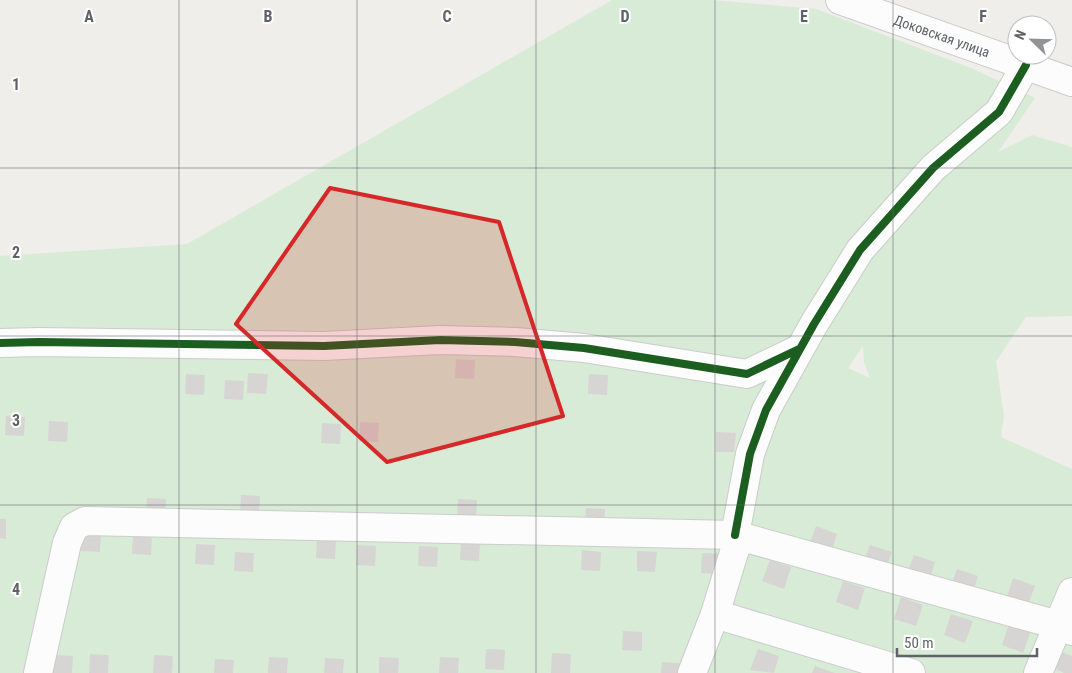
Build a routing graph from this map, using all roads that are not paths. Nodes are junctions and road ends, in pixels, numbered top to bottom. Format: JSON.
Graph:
{"nodes":[{"id":1,"x":840,"y":0,"type":"edge"},
{"id":2,"x":1007,"y":58,"type":"edge"},
{"id":3,"x":1026,"y":65,"type":"joint"},
{"id":4,"x":1072,"y":82,"type":"edge"},
{"id":5,"x":0,"y":343,"type":"edge"},
{"id":6,"x":798,"y":349,"type":"junction"},
{"id":7,"x":735,"y":535,"type":"junction"},
{"id":8,"x":1072,"y":592,"type":"edge"},
{"id":9,"x":715,"y":614,"type":"junction"},
{"id":10,"x":1065,"y":628,"type":"edge"},
{"id":11,"x":38,"y":673,"type":"edge"},
{"id":12,"x":692,"y":673,"type":"edge"},
{"id":13,"x":912,"y":673,"type":"edge"},
{"id":14,"x":1038,"y":673,"type":"edge"}],
"edges":[{"from":1,"to":2,"type":"street","name":"Доковская улица"},
{"from":3,"to":4,"type":"street","name":"Доковская улица"},
{"from":3,"to":6,"type":"street"},
{"from":5,"to":6,"type":"street"},
{"from":6,"to":7,"type":"street"},
{"from":7,"to":9,"type":"street"},
{"from":7,"to":10,"type":"street"},
{"from":7,"to":11,"type":"street"},
{"from":8,"to":10,"type":"street"},
{"from":9,"to":12,"type":"street"},
{"from":9,"to":13,"type":"street"},
{"from":10,"to":14,"type":"street"}]}
